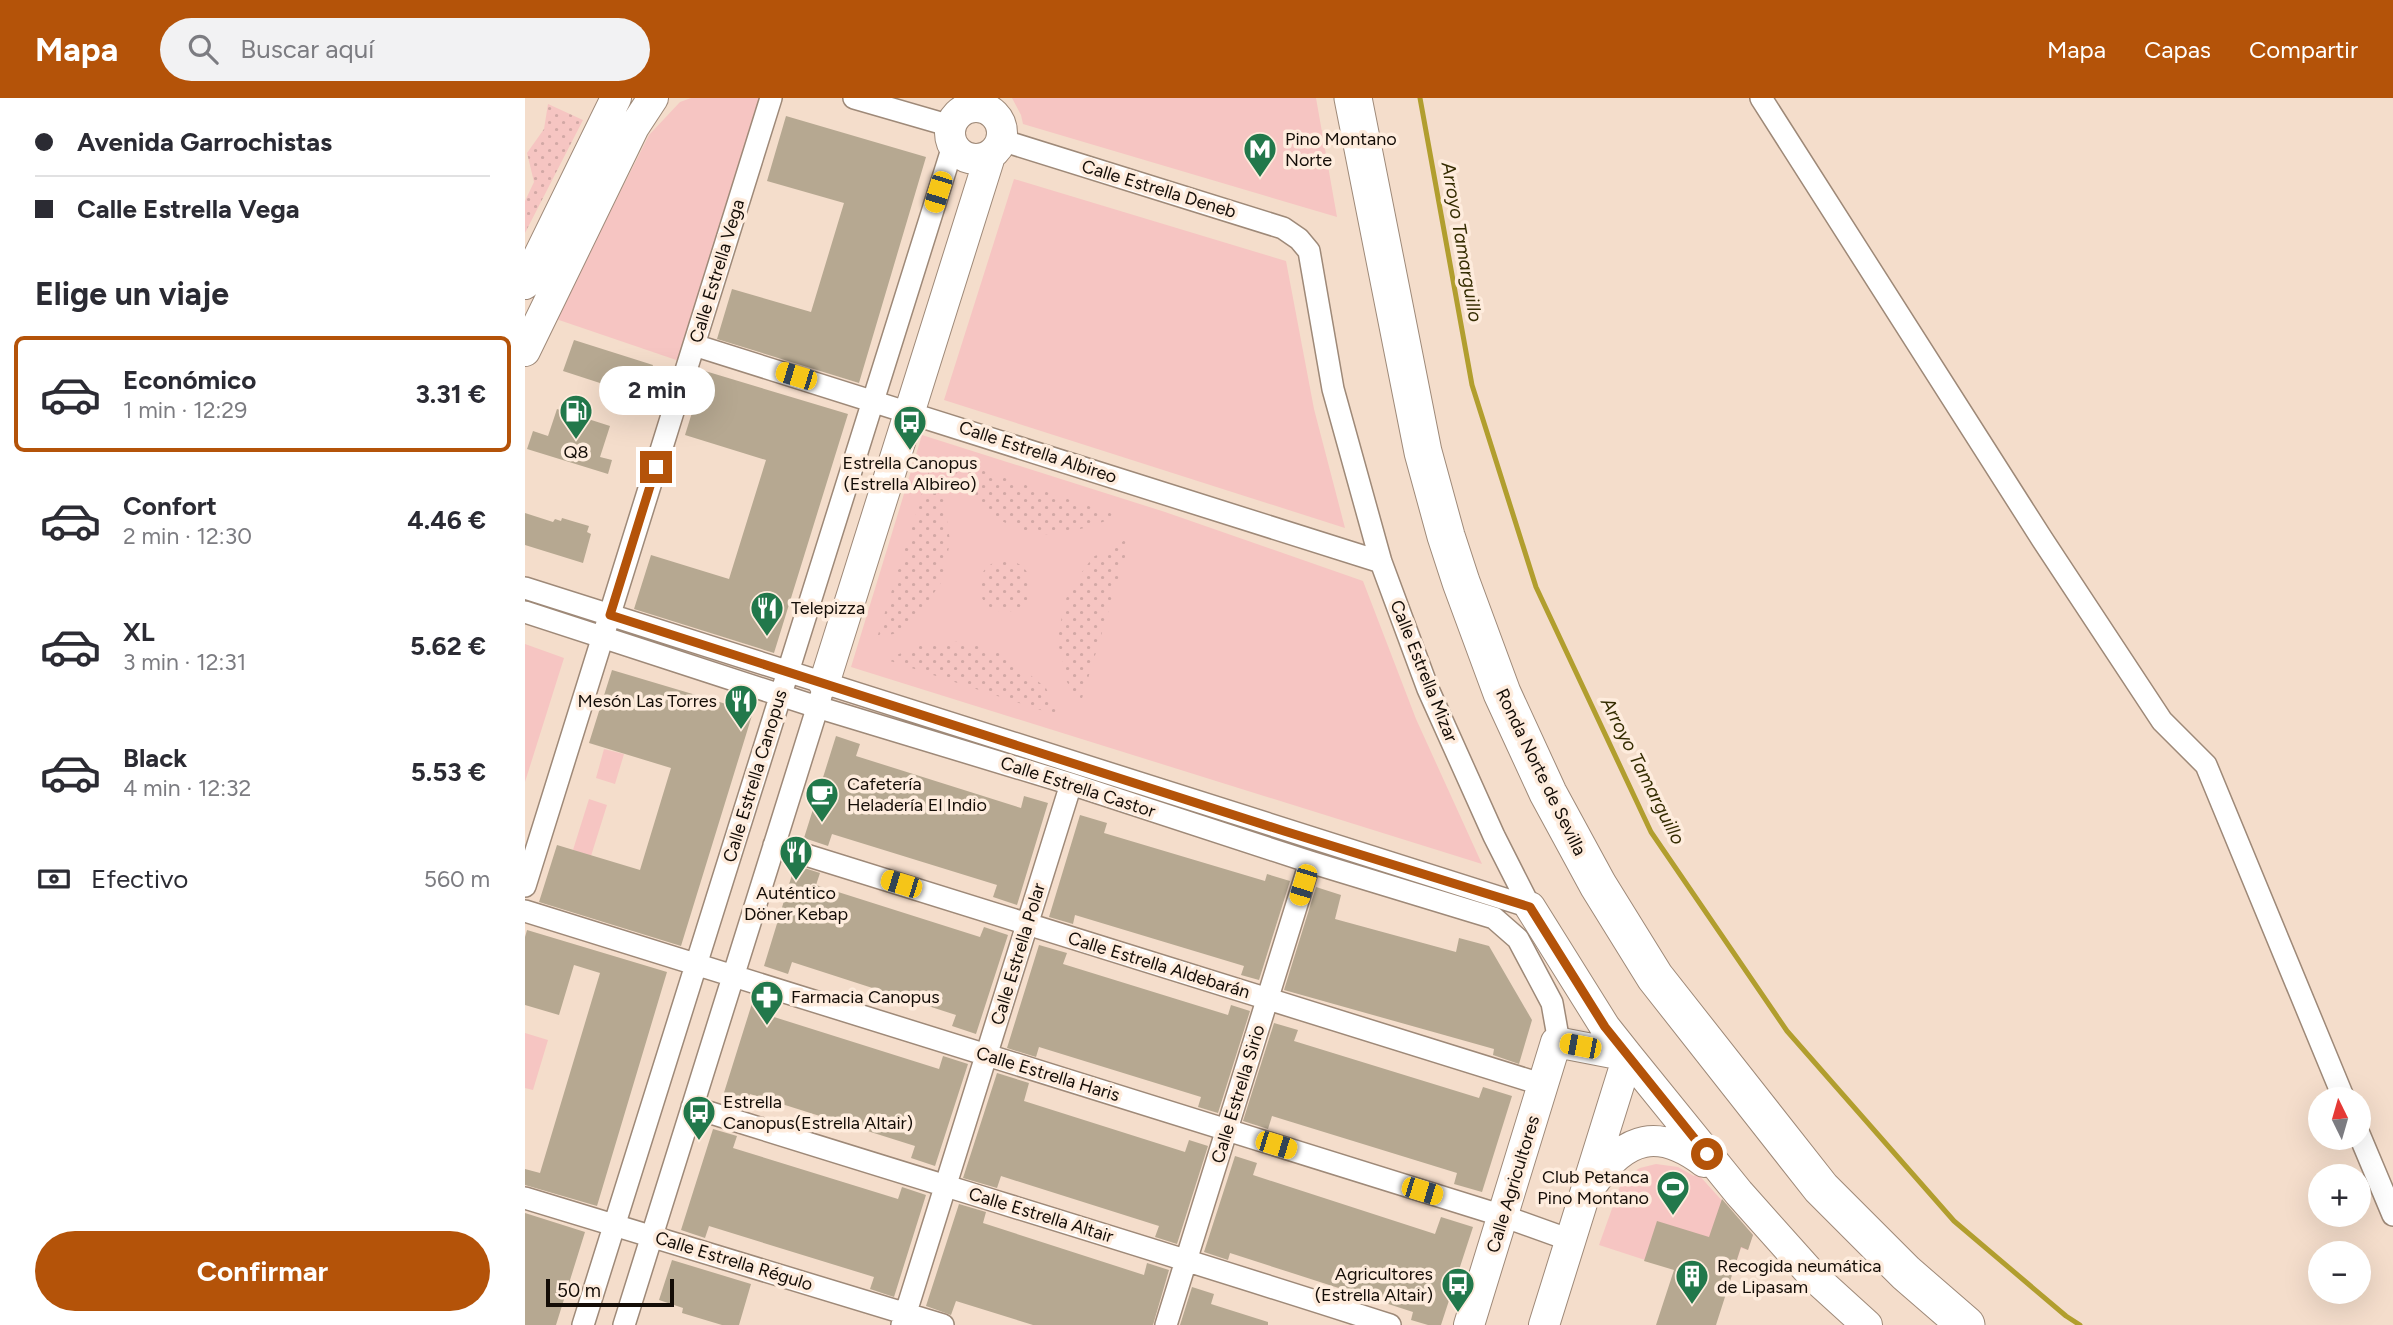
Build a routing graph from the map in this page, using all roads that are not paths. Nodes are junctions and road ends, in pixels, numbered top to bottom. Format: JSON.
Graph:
{"nodes":[{"id":1,"x":616,"y":98,"type":"edge"},
{"id":2,"x":653,"y":98,"type":"edge"},
{"id":3,"x":771,"y":98,"type":"edge"},
{"id":4,"x":854,"y":98,"type":"edge"},
{"id":5,"x":1332,"y":98,"type":"edge"},
{"id":6,"x":1353,"y":98,"type":"edge"},
{"id":7,"x":1761,"y":98,"type":"edge"},
{"id":8,"x":952,"y":136,"type":"junction"},
{"id":9,"x":995,"y":148,"type":"junction"},
{"id":10,"x":1309,"y":251,"type":"joint"},
{"id":11,"x":525,"y":284,"type":"edge"},
{"id":12,"x":694,"y":345,"type":"junction"},
{"id":13,"x":525,"y":351,"type":"edge"},
{"id":14,"x":873,"y":400,"type":"junction"},
{"id":15,"x":910,"y":411,"type":"junction"},
{"id":16,"x":1381,"y":562,"type":"junction"},
{"id":17,"x":525,"y":588,"type":"edge"},
{"id":18,"x":525,"y":612,"type":"edge"},
{"id":19,"x":610,"y":615,"type":"junction"},
{"id":20,"x":603,"y":636,"type":"junction"},
{"id":21,"x":788,"y":672,"type":"junction"},
{"id":22,"x":781,"y":694,"type":"junction"},
{"id":23,"x":821,"y":696,"type":"junction"},
{"id":24,"x":1071,"y":784,"type":"junction"},
{"id":25,"x":774,"y":845,"type":"junction"},
{"id":26,"x":1310,"y":862,"type":"junction"},
{"id":27,"x":525,"y":886,"type":"edge"},
{"id":28,"x":1530,"y":907,"type":"junction"},
{"id":29,"x":525,"y":911,"type":"edge"},
{"id":30,"x":1027,"y":924,"type":"junction"},
{"id":31,"x":696,"y":964,"type":"junction"},
{"id":32,"x":733,"y":975,"type":"junction"},
{"id":33,"x":1268,"y":998,"type":"junction"},
{"id":34,"x":1556,"y":1042,"type":"junction"},
{"id":35,"x":987,"y":1055,"type":"junction"},
{"id":36,"x":1628,"y":1055,"type":"junction"},
{"id":37,"x":1543,"y":1085,"type":"junction"},
{"id":38,"x":2339,"y":1087,"type":"edge"},
{"id":39,"x":692,"y":1107,"type":"junction"},
{"id":40,"x":1227,"y":1130,"type":"junction"},
{"id":41,"x":2366,"y":1150,"type":"edge"},
{"id":42,"x":945,"y":1187,"type":"junction"},
{"id":43,"x":1739,"y":1193,"type":"junction"},
{"id":44,"x":1585,"y":1194,"type":"junction"},
{"id":45,"x":525,"y":1198,"type":"edge"},
{"id":46,"x":2393,"y":1214,"type":"edge"},
{"id":47,"x":1503,"y":1216,"type":"junction"},
{"id":48,"x":615,"y":1225,"type":"junction"},
{"id":49,"x":652,"y":1236,"type":"junction"},
{"id":50,"x":1570,"y":1240,"type":"junction"},
{"id":51,"x":1187,"y":1259,"type":"junction"},
{"id":52,"x":904,"y":1319,"type":"edge"},
{"id":53,"x":583,"y":1325,"type":"edge"},
{"id":54,"x":624,"y":1325,"type":"edge"},
{"id":55,"x":943,"y":1325,"type":"edge"},
{"id":56,"x":1166,"y":1325,"type":"edge"},
{"id":57,"x":1390,"y":1325,"type":"edge"},
{"id":58,"x":1469,"y":1325,"type":"edge"},
{"id":59,"x":1544,"y":1325,"type":"edge"},
{"id":60,"x":1867,"y":1325,"type":"edge"},
{"id":61,"x":1934,"y":1325,"type":"edge"},
{"id":62,"x":1966,"y":1325,"type":"edge"}],
"edges":[{"from":1,"to":11,"type":"street"},
{"from":2,"to":13,"type":"street"},
{"from":3,"to":12,"type":"street","name":"Calle Estrella Vega"},
{"from":4,"to":8,"type":"street"},
{"from":5,"to":61,"type":"highway","name":"Ronda Norte de Sevilla"},
{"from":6,"to":62,"type":"highway","name":"Ronda Norte de Sevilla"},
{"from":7,"to":38,"type":"street"},
{"from":8,"to":9,"type":"street"},
{"from":8,"to":9,"type":"street"},
{"from":8,"to":14,"type":"street","name":"Calle Estrella Canopus"},
{"from":9,"to":10,"type":"street","name":"Calle Estrella Deneb"},
{"from":9,"to":15,"type":"street"},
{"from":10,"to":16,"type":"street","name":"Calle Estrella Mizar"},
{"from":12,"to":14,"type":"street","name":"Calle Estrella Albireo"},
{"from":12,"to":19,"type":"street","name":"Calle Estrella Vega"},
{"from":14,"to":15,"type":"street","name":"Calle Estrella Albireo"},
{"from":14,"to":21,"type":"street","name":"Calle Estrella Canopus"},
{"from":15,"to":16,"type":"street","name":"Calle Estrella Albireo"},
{"from":15,"to":23,"type":"street"},
{"from":16,"to":28,"type":"street","name":"Calle Estrella Mizar"},
{"from":17,"to":19,"type":"street","name":"Calle Estrella Castor"},
{"from":18,"to":20,"type":"street","name":"Calle Estrella Castor"},
{"from":19,"to":20,"type":"street","name":"Calle Estrella Vega"},
{"from":19,"to":21,"type":"street","name":"Calle Estrella Castor"},
{"from":20,"to":22,"type":"street","name":"Calle Estrella Castor"},
{"from":20,"to":27,"type":"street","name":"Calle Estrella Vega"},
{"from":21,"to":22,"type":"street","name":"Calle Estrella Canopus"},
{"from":21,"to":23,"type":"street","name":"Calle Estrella Castor"},
{"from":22,"to":23,"type":"street","name":"Calle Estrella Castor"},
{"from":22,"to":31,"type":"street","name":"Calle Estrella Canopus"},
{"from":23,"to":24,"type":"street","name":"Calle Estrella Castor"},
{"from":23,"to":25,"type":"street"},
{"from":23,"to":28,"type":"street","name":"Calle Estrella Castor"},
{"from":24,"to":26,"type":"street","name":"Calle Estrella Castor"},
{"from":24,"to":30,"type":"street","name":"Calle Estrella Polar"},
{"from":25,"to":30,"type":"street","name":"Calle Estrella Aldebarán"},
{"from":25,"to":32,"type":"street"},
{"from":26,"to":33,"type":"street","name":"Calle Estrella Sirio"},
{"from":26,"to":34,"type":"street","name":"Calle Estrella Castor"},
{"from":28,"to":36,"type":"street","name":"Calle Estrella Mizar"},
{"from":29,"to":31,"type":"street","name":"Calle Estrella Haris"},
{"from":30,"to":33,"type":"street","name":"Calle Estrella Aldebarán"},
{"from":30,"to":35,"type":"street","name":"Calle Estrella Polar"},
{"from":31,"to":32,"type":"street","name":"Calle Estrella Haris"},
{"from":31,"to":48,"type":"street","name":"Calle Estrella Canopus"},
{"from":32,"to":35,"type":"street","name":"Calle Estrella Haris"},
{"from":32,"to":39,"type":"street"},
{"from":33,"to":37,"type":"street","name":"Calle Estrella Aldebarán"},
{"from":33,"to":40,"type":"street","name":"Calle Estrella Sirio"},
{"from":34,"to":36,"type":"street"},
{"from":34,"to":37,"type":"street","name":"Calle Agricultores"},
{"from":35,"to":40,"type":"street","name":"Calle Estrella Haris"},
{"from":35,"to":42,"type":"street","name":"Calle Estrella Polar"},
{"from":36,"to":43,"type":"street","name":"Calle Estrella Mizar"},
{"from":36,"to":44,"type":"street"},
{"from":37,"to":47,"type":"street","name":"Calle Agricultores"},
{"from":39,"to":42,"type":"street","name":"Calle Estrella Altair"},
{"from":39,"to":49,"type":"street"},
{"from":40,"to":47,"type":"street","name":"Calle Estrella Haris"},
{"from":40,"to":51,"type":"street","name":"Calle Estrella Sirio"},
{"from":41,"to":46,"type":"street"},
{"from":42,"to":51,"type":"street","name":"Calle Estrella Altair"},
{"from":42,"to":52,"type":"street","name":"Calle Estrella Polar"},
{"from":43,"to":44,"type":"street"},
{"from":43,"to":60,"type":"street"},
{"from":44,"to":50,"type":"street"},
{"from":45,"to":48,"type":"street","name":"Calle Estrella Régulo"},
{"from":47,"to":50,"type":"street","name":"Calle Estrella Haris"},
{"from":47,"to":58,"type":"street","name":"Calle Agricultores"},
{"from":48,"to":49,"type":"street","name":"Calle Estrella Régulo"},
{"from":48,"to":53,"type":"street","name":"Calle Estrella Canopus"},
{"from":49,"to":52,"type":"street","name":"Calle Estrella Régulo"},
{"from":49,"to":54,"type":"street"},
{"from":50,"to":59,"type":"street"},
{"from":51,"to":56,"type":"street","name":"Calle Estrella Sirio"},
{"from":51,"to":57,"type":"street","name":"Calle Estrella Altair"},
{"from":52,"to":55,"type":"street","name":"Calle Estrella Régulo"}]}
